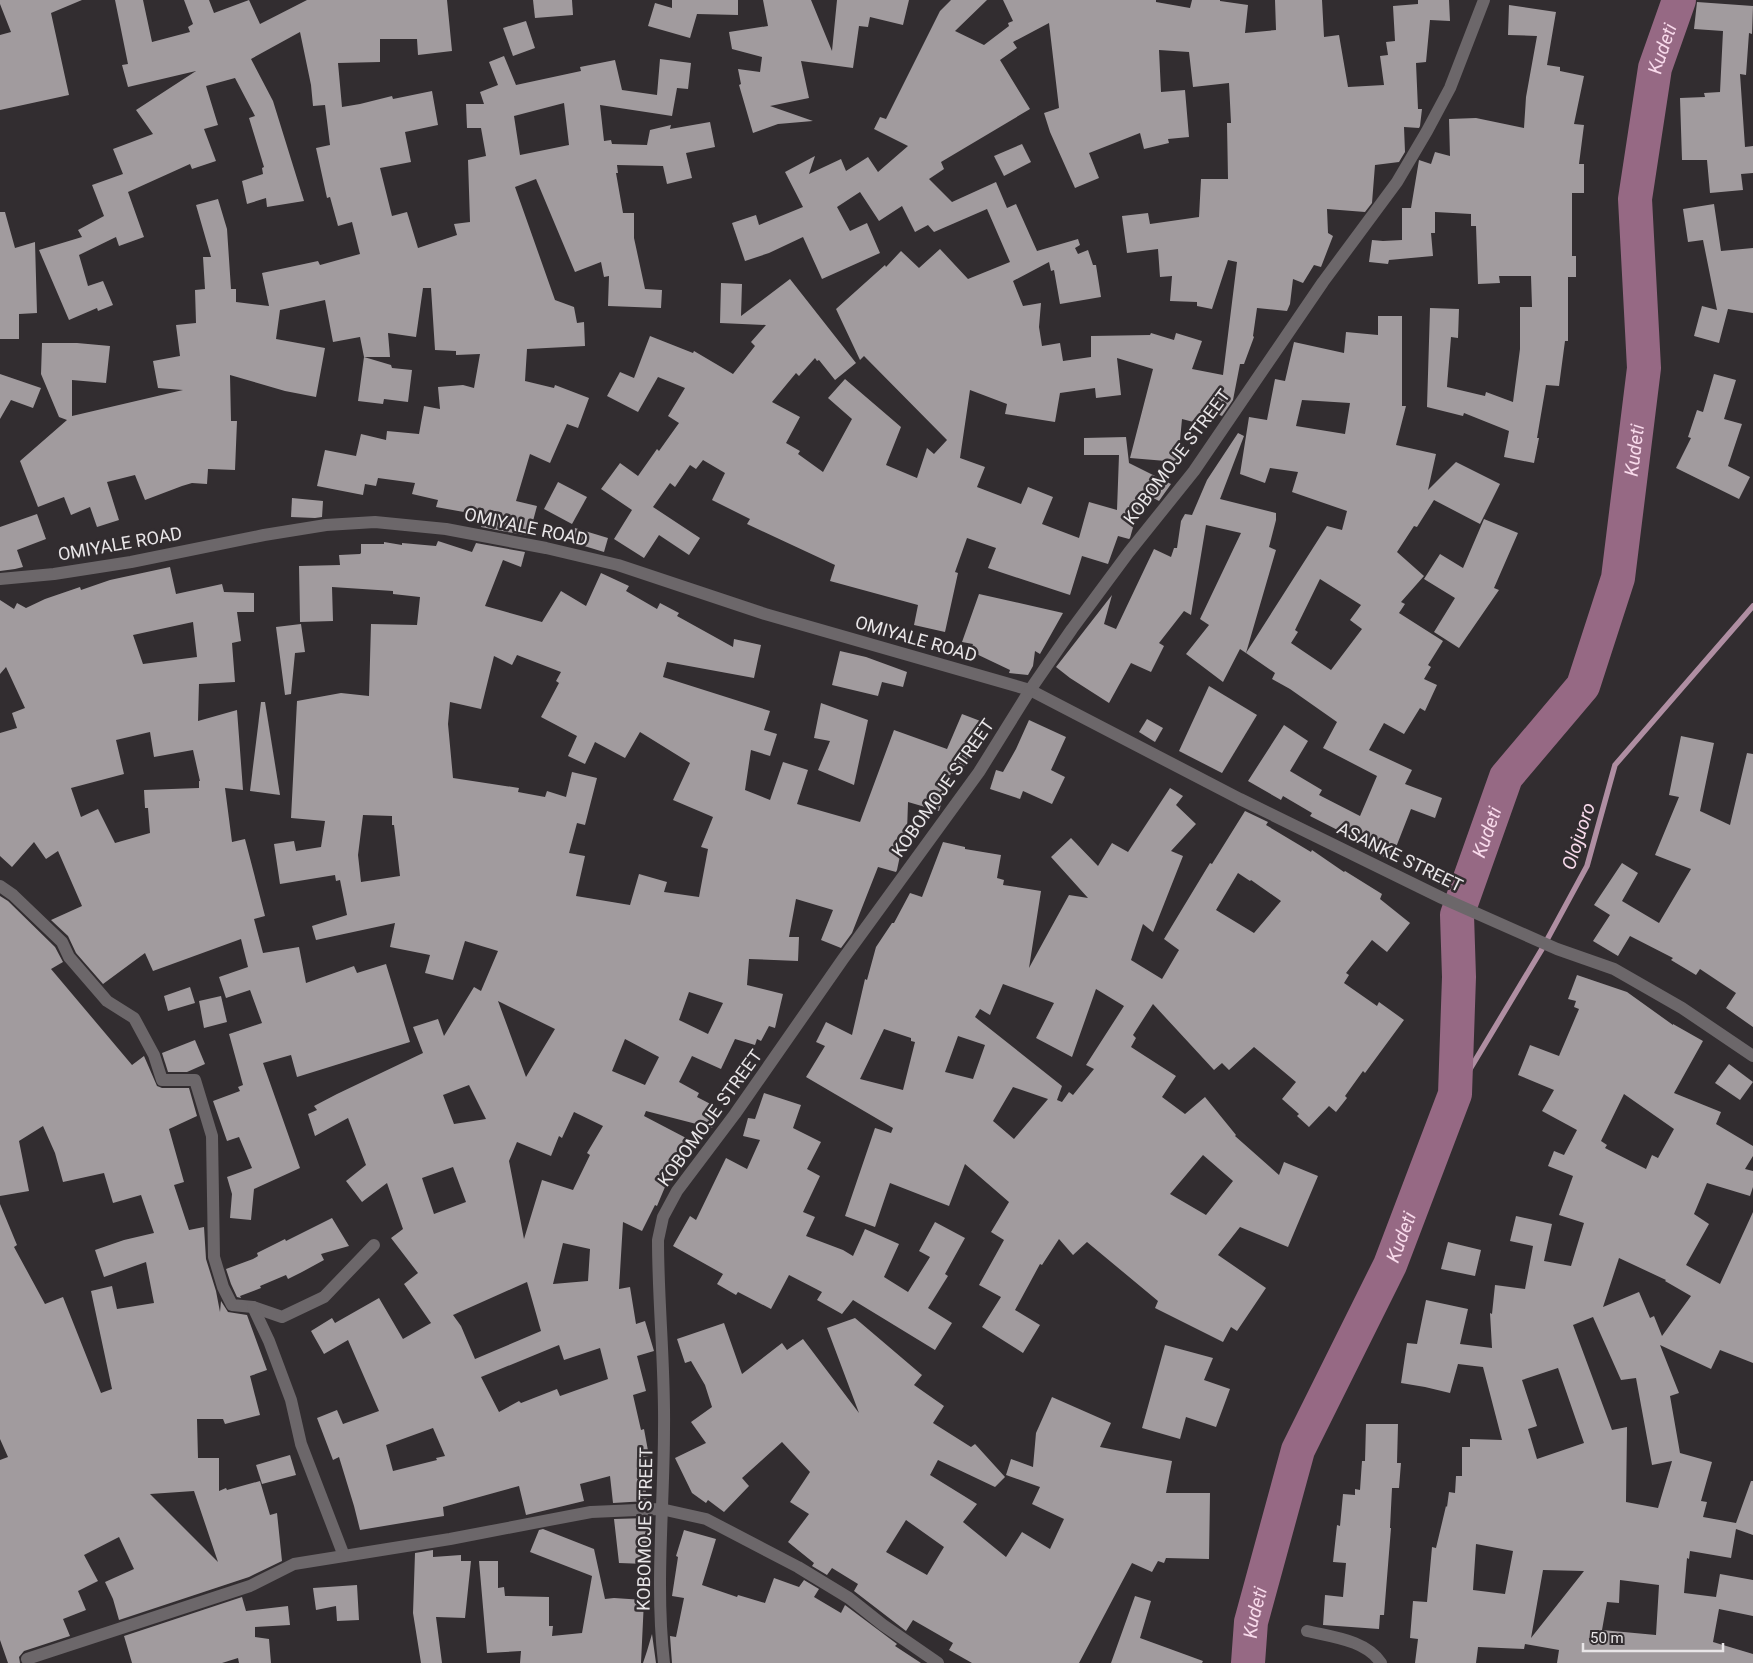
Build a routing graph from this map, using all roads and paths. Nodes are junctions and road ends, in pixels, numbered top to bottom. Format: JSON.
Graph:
{"nodes":[{"id":1,"x":1484,"y":0,"type":"edge"},
{"id":2,"x":0,"y":578,"type":"edge"},
{"id":3,"x":1030,"y":690,"type":"junction"},
{"id":4,"x":0,"y":886,"type":"edge"},
{"id":5,"x":1753,"y":1056,"type":"edge"},
{"id":6,"x":374,"y":1245,"type":"dead end"},
{"id":7,"x":253,"y":1307,"type":"junction"},
{"id":8,"x":661,"y":1509,"type":"junction"},
{"id":9,"x":344,"y":1556,"type":"junction"},
{"id":10,"x":1307,"y":1631,"type":"dead end"},
{"id":11,"x":26,"y":1659,"type":"dead end"},
{"id":12,"x":664,"y":1663,"type":"edge"},
{"id":13,"x":938,"y":1663,"type":"edge"},
{"id":14,"x":1381,"y":1663,"type":"edge"}],
"edges":[{"from":1,"to":3,"type":"street","name":"KOBOMOJE STREET"},
{"from":2,"to":3,"type":"street","name":"OMIYALE ROAD"},
{"from":3,"to":5,"type":"street","name":"ASANKE STREET"},
{"from":3,"to":8,"type":"street","name":"KOBOMOJE STREET"},
{"from":4,"to":7,"type":"street"},
{"from":6,"to":7,"type":"street"},
{"from":7,"to":9,"type":"street"},
{"from":8,"to":9,"type":"street"},
{"from":8,"to":12,"type":"street","name":"KOBOMOJE STREET"},
{"from":8,"to":13,"type":"street"},
{"from":9,"to":11,"type":"street"},
{"from":10,"to":14,"type":"street"}]}
